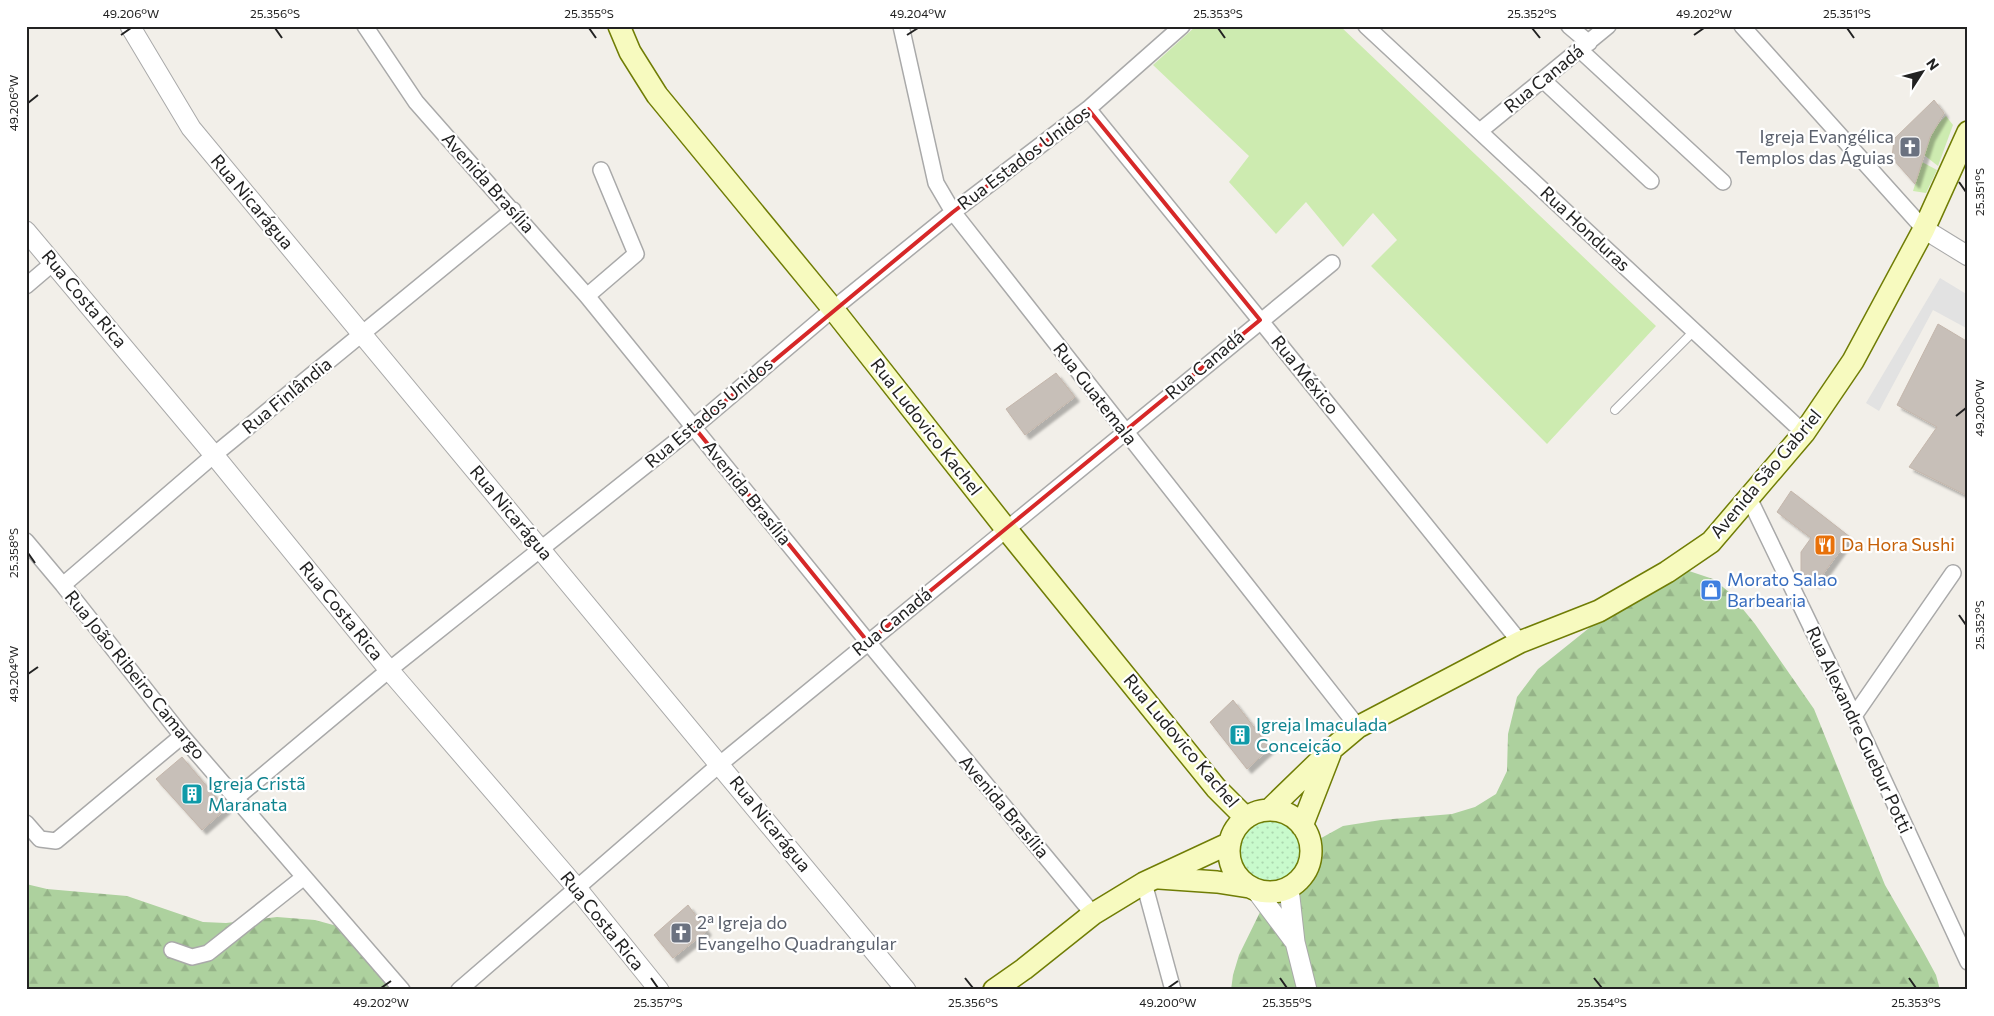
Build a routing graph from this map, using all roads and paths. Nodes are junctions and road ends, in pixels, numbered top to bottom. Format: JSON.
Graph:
{"nodes":[{"id":1,"x":130,"y":26,"type":"edge"},
{"id":2,"x":365,"y":26,"type":"edge"},
{"id":3,"x":619,"y":26,"type":"edge"},
{"id":4,"x":901,"y":26,"type":"edge"},
{"id":5,"x":1182,"y":26,"type":"edge"},
{"id":6,"x":1366,"y":26,"type":"edge"},
{"id":7,"x":1569,"y":26,"type":"edge"},
{"id":8,"x":1608,"y":26,"type":"edge"},
{"id":9,"x":1742,"y":26,"type":"edge"},
{"id":10,"x":1584,"y":46,"type":"junction"},
{"id":11,"x":1543,"y":80,"type":"junction"},
{"id":12,"x":1088,"y":109,"type":"junction"},
{"id":13,"x":1480,"y":131,"type":"junction"},
{"id":14,"x":1968,"y":132,"type":"edge"},
{"id":15,"x":601,"y":170,"type":"dead end"},
{"id":16,"x":1650,"y":181,"type":"dead end"},
{"id":17,"x":1723,"y":182,"type":"dead end"},
{"id":18,"x":513,"y":210,"type":"junction"},
{"id":19,"x":953,"y":212,"type":"junction"},
{"id":20,"x":1924,"y":229,"type":"junction"},
{"id":21,"x":26,"y":231,"type":"edge"},
{"id":22,"x":1968,"y":256,"type":"edge"},
{"id":23,"x":54,"y":263,"type":"junction"},
{"id":24,"x":1332,"y":263,"type":"dead end"},
{"id":25,"x":26,"y":286,"type":"edge"},
{"id":26,"x":587,"y":296,"type":"junction"},
{"id":27,"x":833,"y":309,"type":"junction"},
{"id":28,"x":1260,"y":320,"type":"junction"},
{"id":29,"x":1694,"y":330,"type":"junction"},
{"id":30,"x":362,"y":334,"type":"junction"},
{"id":31,"x":1615,"y":410,"type":"dead end"},
{"id":32,"x":694,"y":427,"type":"junction"},
{"id":33,"x":1125,"y":432,"type":"junction"},
{"id":34,"x":1804,"y":433,"type":"junction"},
{"id":35,"x":214,"y":455,"type":"junction"},
{"id":36,"x":1749,"y":498,"type":"junction"},
{"id":37,"x":1008,"y":530,"type":"junction"},
{"id":38,"x":26,"y":541,"type":"edge"},
{"id":39,"x":541,"y":548,"type":"junction"},
{"id":40,"x":1953,"y":573,"type":"dead end"},
{"id":41,"x":63,"y":585,"type":"junction"},
{"id":42,"x":868,"y":642,"type":"junction"},
{"id":43,"x":1520,"y":642,"type":"junction"},
{"id":44,"x":389,"y":670,"type":"junction"},
{"id":45,"x":1854,"y":716,"type":"junction"},
{"id":46,"x":1358,"y":727,"type":"junction"},
{"id":47,"x":182,"y":736,"type":"junction"},
{"id":48,"x":1333,"y":748,"type":"junction"},
{"id":49,"x":720,"y":764,"type":"junction"},
{"id":50,"x":236,"y":798,"type":"junction"},
{"id":51,"x":1269,"y":810,"type":"junction"},
{"id":52,"x":1246,"y":818,"type":"junction"},
{"id":53,"x":26,"y":823,"type":"edge"},
{"id":54,"x":1302,"y":826,"type":"junction"},
{"id":55,"x":1230,"y":843,"type":"junction"},
{"id":56,"x":304,"y":877,"type":"junction"},
{"id":57,"x":1150,"y":880,"type":"junction"},
{"id":58,"x":576,"y":887,"type":"junction"},
{"id":59,"x":1252,"y":888,"type":"junction"},
{"id":60,"x":1289,"y":888,"type":"junction"},
{"id":61,"x":1093,"y":914,"type":"junction"},
{"id":62,"x":1295,"y":942,"type":"junction"},
{"id":63,"x":172,"y":950,"type":"dead end"},
{"id":64,"x":1968,"y":962,"type":"edge"},
{"id":65,"x":402,"y":990,"type":"edge"},
{"id":66,"x":459,"y":990,"type":"edge"},
{"id":67,"x":658,"y":990,"type":"edge"},
{"id":68,"x":906,"y":990,"type":"edge"},
{"id":69,"x":994,"y":990,"type":"edge"},
{"id":70,"x":1173,"y":990,"type":"edge"},
{"id":71,"x":1307,"y":990,"type":"edge"}],
"edges":[{"from":1,"to":30,"type":"street","name":"Rua Nicarágua"},
{"from":2,"to":18,"type":"street","name":"Avenida Brasília"},
{"from":3,"to":27,"type":"main road","name":"Rua Ludovico Kachel"},
{"from":4,"to":19,"type":"street","name":"Rua Guatemala"},
{"from":5,"to":12,"type":"street","name":"Rua Estados Unidos"},
{"from":6,"to":13,"type":"street","name":"Rua Honduras"},
{"from":7,"to":10,"type":"street"},
{"from":8,"to":10,"type":"street","name":"Rua Canadá"},
{"from":9,"to":20,"type":"street"},
{"from":10,"to":11,"type":"street","name":"Rua Canadá"},
{"from":10,"to":17,"type":"street"},
{"from":11,"to":13,"type":"street","name":"Rua Canadá"},
{"from":11,"to":16,"type":"street"},
{"from":12,"to":19,"type":"street","name":"Rua Estados Unidos"},
{"from":12,"to":28,"type":"street","name":"Rua México"},
{"from":13,"to":29,"type":"street","name":"Rua Honduras"},
{"from":14,"to":20,"type":"main road","name":"Avenida São Gabriel"},
{"from":15,"to":26,"type":"street"},
{"from":18,"to":26,"type":"street","name":"Avenida Brasília"},
{"from":18,"to":30,"type":"street","name":"Rua Finlândia"},
{"from":19,"to":27,"type":"street","name":"Rua Estados Unidos"},
{"from":19,"to":33,"type":"street","name":"Rua Guatemala"},
{"from":20,"to":22,"type":"street"},
{"from":20,"to":34,"type":"main road","name":"Avenida São Gabriel"},
{"from":21,"to":23,"type":"street","name":"Rua Costa Rica"},
{"from":23,"to":25,"type":"street"},
{"from":23,"to":35,"type":"street","name":"Rua Costa Rica"},
{"from":24,"to":28,"type":"street","name":"Rua Canadá"},
{"from":26,"to":32,"type":"street","name":"Avenida Brasília"},
{"from":27,"to":32,"type":"street","name":"Rua Estados Unidos"},
{"from":27,"to":37,"type":"main road","name":"Rua Ludovico Kachel"},
{"from":28,"to":33,"type":"street","name":"Rua Canadá"},
{"from":28,"to":43,"type":"street","name":"Rua México"},
{"from":29,"to":31,"type":"lane"},
{"from":29,"to":34,"type":"street","name":"Rua Honduras"},
{"from":30,"to":35,"type":"street","name":"Rua Finlândia"},
{"from":30,"to":39,"type":"street","name":"Rua Nicarágua"},
{"from":32,"to":39,"type":"street","name":"Rua Estados Unidos"},
{"from":32,"to":42,"type":"street","name":"Avenida Brasília"},
{"from":33,"to":37,"type":"street","name":"Rua Canadá"},
{"from":33,"to":46,"type":"street","name":"Rua Guatemala"},
{"from":34,"to":36,"type":"main road","name":"Avenida São Gabriel"},
{"from":35,"to":41,"type":"street","name":"Rua Finlândia"},
{"from":35,"to":44,"type":"street","name":"Rua Costa Rica"},
{"from":36,"to":43,"type":"main road","name":"Avenida São Gabriel"},
{"from":36,"to":45,"type":"street","name":"Rua Alexandre Guebur Potti"},
{"from":37,"to":42,"type":"street","name":"Rua Canadá"},
{"from":37,"to":52,"type":"main road","name":"Rua Ludovico Kachel"},
{"from":38,"to":41,"type":"street","name":"Rua João Ribeiro Camargo"},
{"from":39,"to":44,"type":"street","name":"Rua Estados Unidos"},
{"from":39,"to":49,"type":"street","name":"Rua Nicarágua"},
{"from":40,"to":45,"type":"street"},
{"from":41,"to":47,"type":"street","name":"Rua João Ribeiro Camargo"},
{"from":42,"to":49,"type":"street","name":"Rua Canadá"},
{"from":42,"to":61,"type":"street","name":"Avenida Brasília"},
{"from":43,"to":46,"type":"main road","name":"Avenida São Gabriel"},
{"from":44,"to":50,"type":"street","name":"Rua Estados Unidos"},
{"from":44,"to":58,"type":"street","name":"Rua Costa Rica"},
{"from":45,"to":64,"type":"street","name":"Rua Alexandre Guebur Potti"},
{"from":46,"to":48,"type":"main road","name":"Avenida São Gabriel"},
{"from":47,"to":50,"type":"street","name":"Rua João Ribeiro Camargo"},
{"from":47,"to":53,"type":"street"},
{"from":48,"to":51,"type":"main road","name":"Avenida São Gabriel"},
{"from":48,"to":54,"type":"main road","name":"Avenida São Gabriel"},
{"from":49,"to":58,"type":"street","name":"Rua Canadá"},
{"from":49,"to":68,"type":"street","name":"Rua Nicarágua"},
{"from":50,"to":56,"type":"street","name":"Rua João Ribeiro Camargo"},
{"from":51,"to":52,"type":"main road"},
{"from":51,"to":54,"type":"main road"},
{"from":52,"to":55,"type":"main road"},
{"from":54,"to":60,"type":"main road"},
{"from":55,"to":57,"type":"main road"},
{"from":55,"to":59,"type":"main road"},
{"from":56,"to":63,"type":"street"},
{"from":56,"to":65,"type":"street","name":"Rua João Ribeiro Camargo"},
{"from":57,"to":59,"type":"main road"},
{"from":57,"to":61,"type":"main road"},
{"from":57,"to":70,"type":"street"},
{"from":58,"to":66,"type":"street","name":"Rua Canadá"},
{"from":58,"to":67,"type":"street","name":"Rua Costa Rica"},
{"from":59,"to":60,"type":"main road"},
{"from":59,"to":62,"type":"street"},
{"from":60,"to":62,"type":"street"},
{"from":61,"to":69,"type":"main road"},
{"from":62,"to":71,"type":"street"}]}
